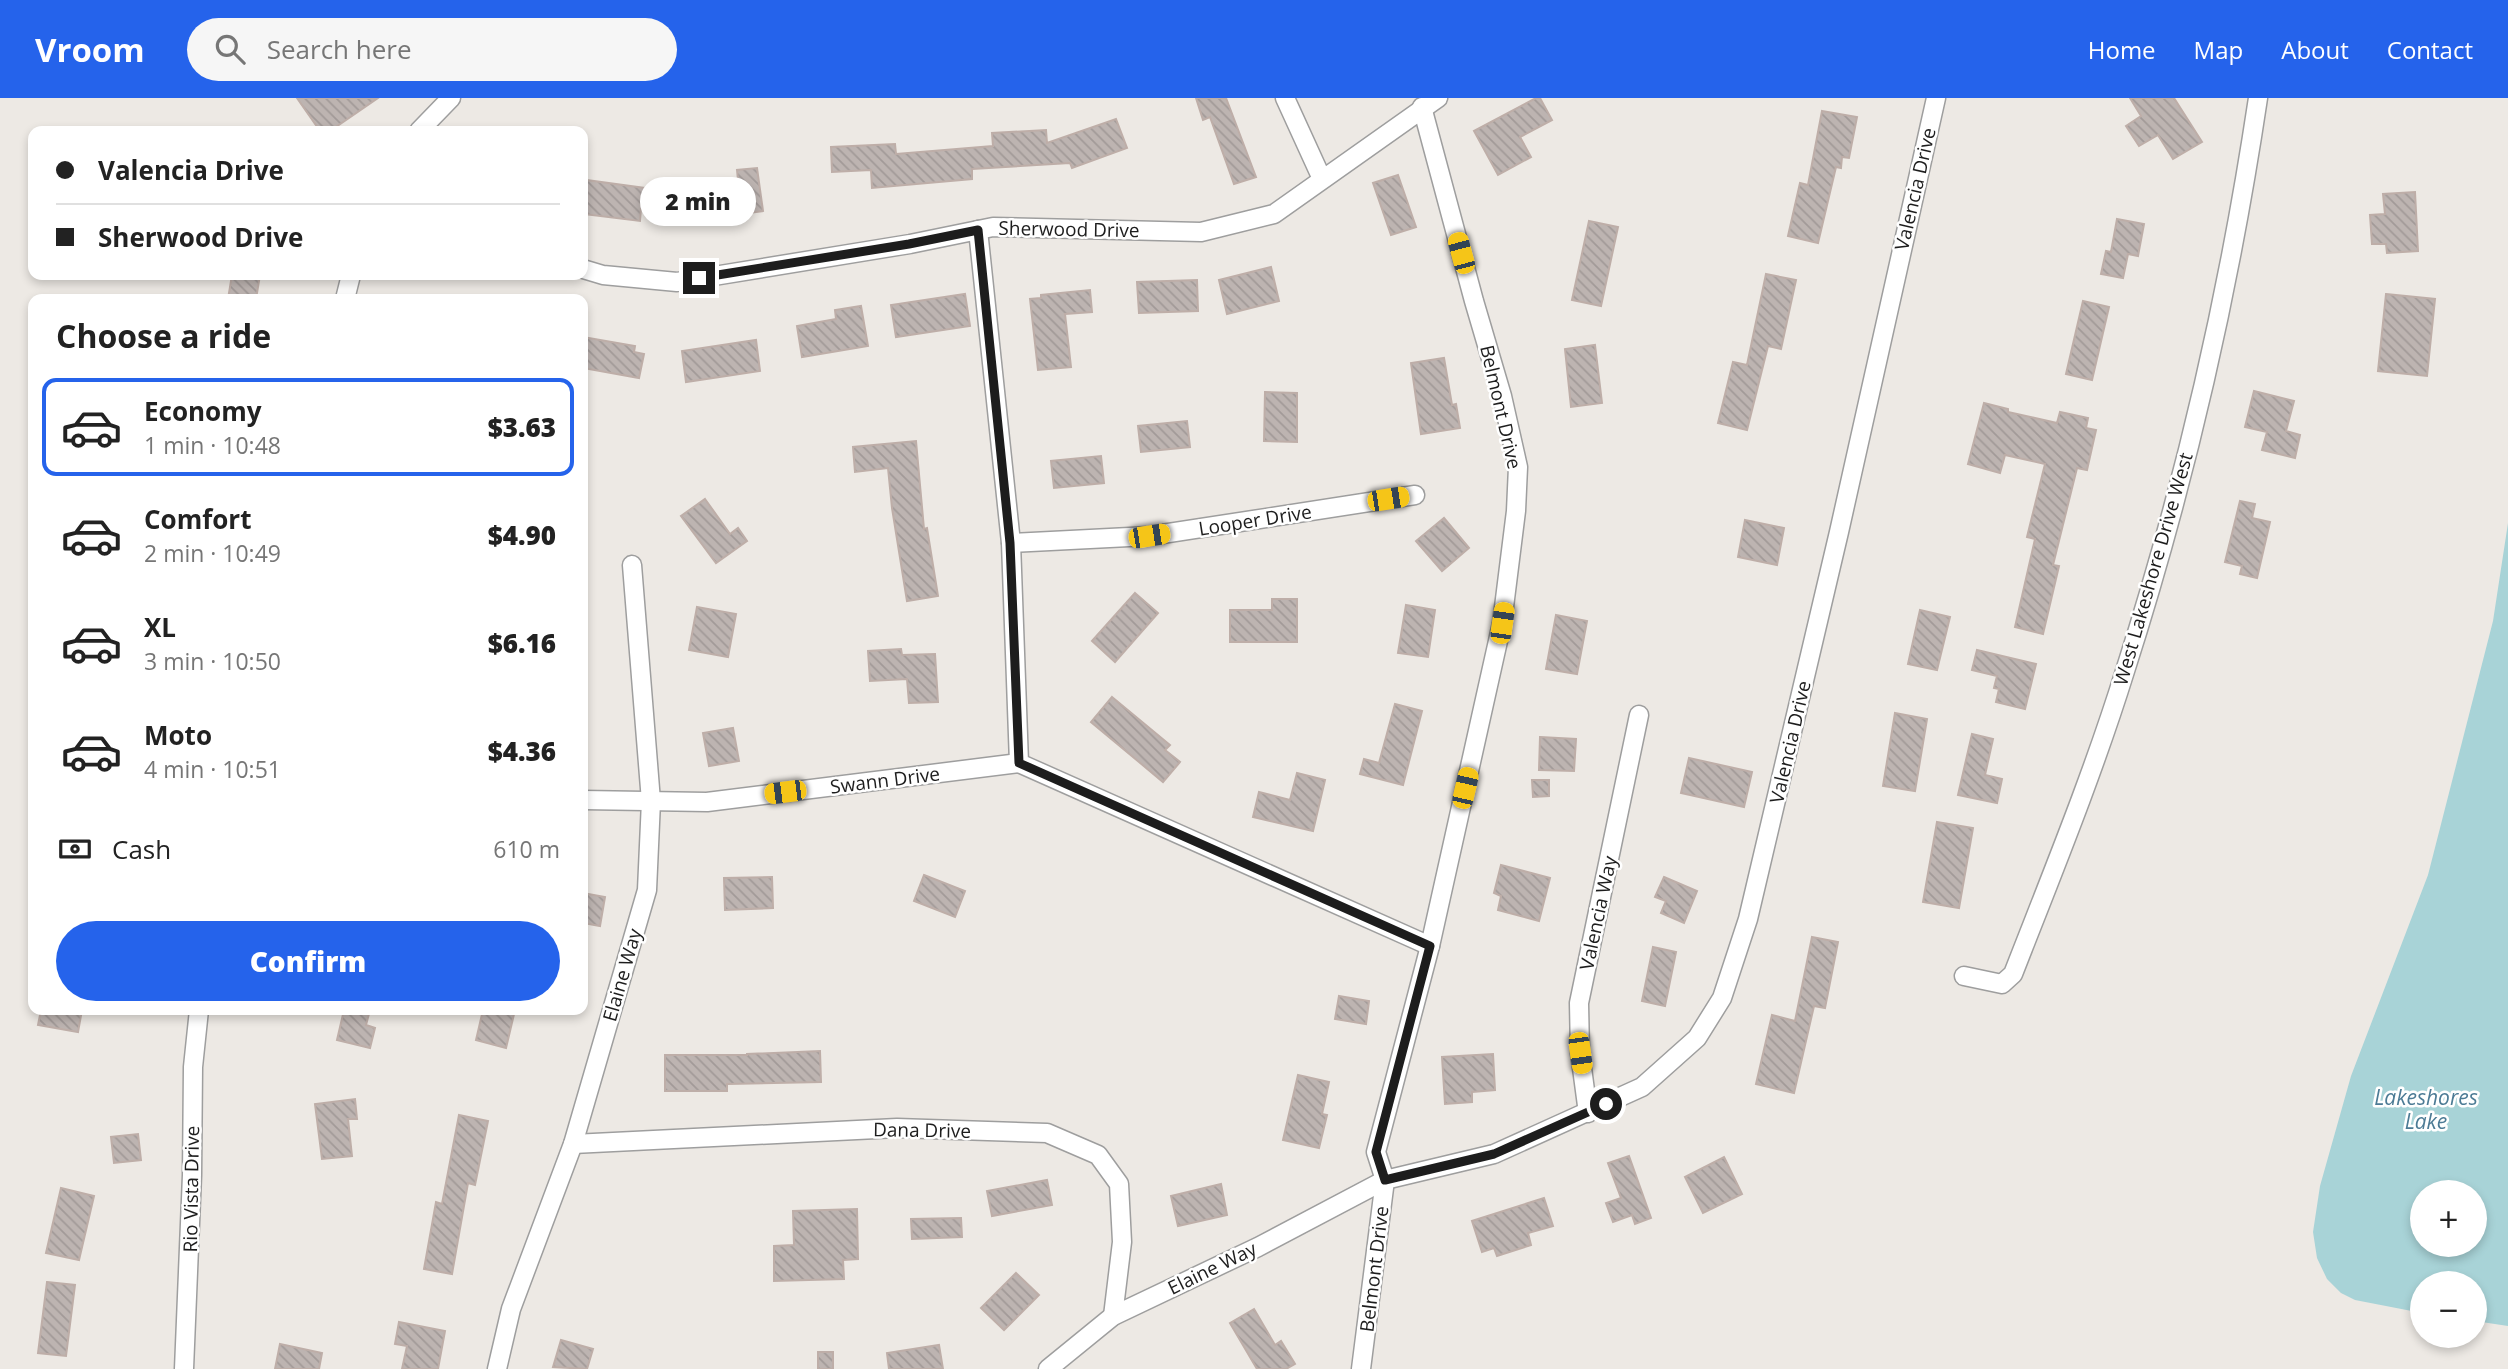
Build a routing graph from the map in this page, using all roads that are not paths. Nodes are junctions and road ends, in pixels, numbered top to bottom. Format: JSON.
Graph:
{"nodes":[{"id":1,"x":451,"y":98,"type":"edge"},
{"id":2,"x":1285,"y":98,"type":"edge"},
{"id":3,"x":1936,"y":98,"type":"edge"},
{"id":4,"x":2258,"y":98,"type":"edge"},
{"id":5,"x":1430,"y":102,"type":"edge"},
{"id":6,"x":424,"y":126,"type":"edge"},
{"id":7,"x":1322,"y":179,"type":"junction"},
{"id":8,"x":978,"y":230,"type":"junction"},
{"id":9,"x":588,"y":271,"type":"edge"},
{"id":10,"x":1415,"y":495,"type":"dead end"},
{"id":11,"x":1010,"y":543,"type":"junction"},
{"id":12,"x":632,"y":565,"type":"dead end"},
{"id":13,"x":1639,"y":715,"type":"dead end"},
{"id":14,"x":1019,"y":763,"type":"junction"},
{"id":15,"x":588,"y":800,"type":"edge"},
{"id":16,"x":651,"y":801,"type":"junction"},
{"id":17,"x":1430,"y":946,"type":"junction"},
{"id":18,"x":1964,"y":976,"type":"dead end"},
{"id":19,"x":198,"y":1015,"type":"edge"},
{"id":20,"x":1588,"y":1113,"type":"junction"},
{"id":21,"x":573,"y":1144,"type":"junction"},
{"id":22,"x":1385,"y":1180,"type":"junction"},
{"id":23,"x":1112,"y":1316,"type":"junction"},
{"id":24,"x":184,"y":1369,"type":"edge"},
{"id":25,"x":497,"y":1369,"type":"edge"},
{"id":26,"x":1048,"y":1369,"type":"edge"},
{"id":27,"x":1362,"y":1369,"type":"edge"}],
"edges":[{"from":1,"to":6,"type":"street"},
{"from":2,"to":7,"type":"street"},
{"from":3,"to":20,"type":"street","name":"Valencia Drive"},
{"from":4,"to":18,"type":"street","name":"West Lakeshore Drive West"},
{"from":5,"to":7,"type":"street","name":"Sherwood Drive"},
{"from":5,"to":17,"type":"street","name":"Belmont Drive"},
{"from":7,"to":8,"type":"street","name":"Sherwood Drive"},
{"from":8,"to":9,"type":"street","name":"Sherwood Drive"},
{"from":8,"to":11,"type":"street"},
{"from":10,"to":11,"type":"street","name":"Looper Drive"},
{"from":11,"to":14,"type":"street"},
{"from":12,"to":16,"type":"street","name":"Elaine Way"},
{"from":13,"to":20,"type":"street","name":"Valencia Way"},
{"from":14,"to":16,"type":"street","name":"Swann Drive"},
{"from":14,"to":17,"type":"street"},
{"from":15,"to":16,"type":"street","name":"Swann Drive"},
{"from":16,"to":21,"type":"street","name":"Elaine Way"},
{"from":17,"to":22,"type":"street","name":"Belmont Drive"},
{"from":19,"to":24,"type":"street","name":"Rio Vista Drive"},
{"from":20,"to":22,"type":"street","name":"Valencia Drive"},
{"from":21,"to":23,"type":"street","name":"Dana Drive"},
{"from":21,"to":25,"type":"street","name":"Elaine Way"},
{"from":22,"to":23,"type":"street","name":"Elaine Way"},
{"from":22,"to":27,"type":"street","name":"Belmont Drive"},
{"from":23,"to":26,"type":"street","name":"Elaine Way"}]}
